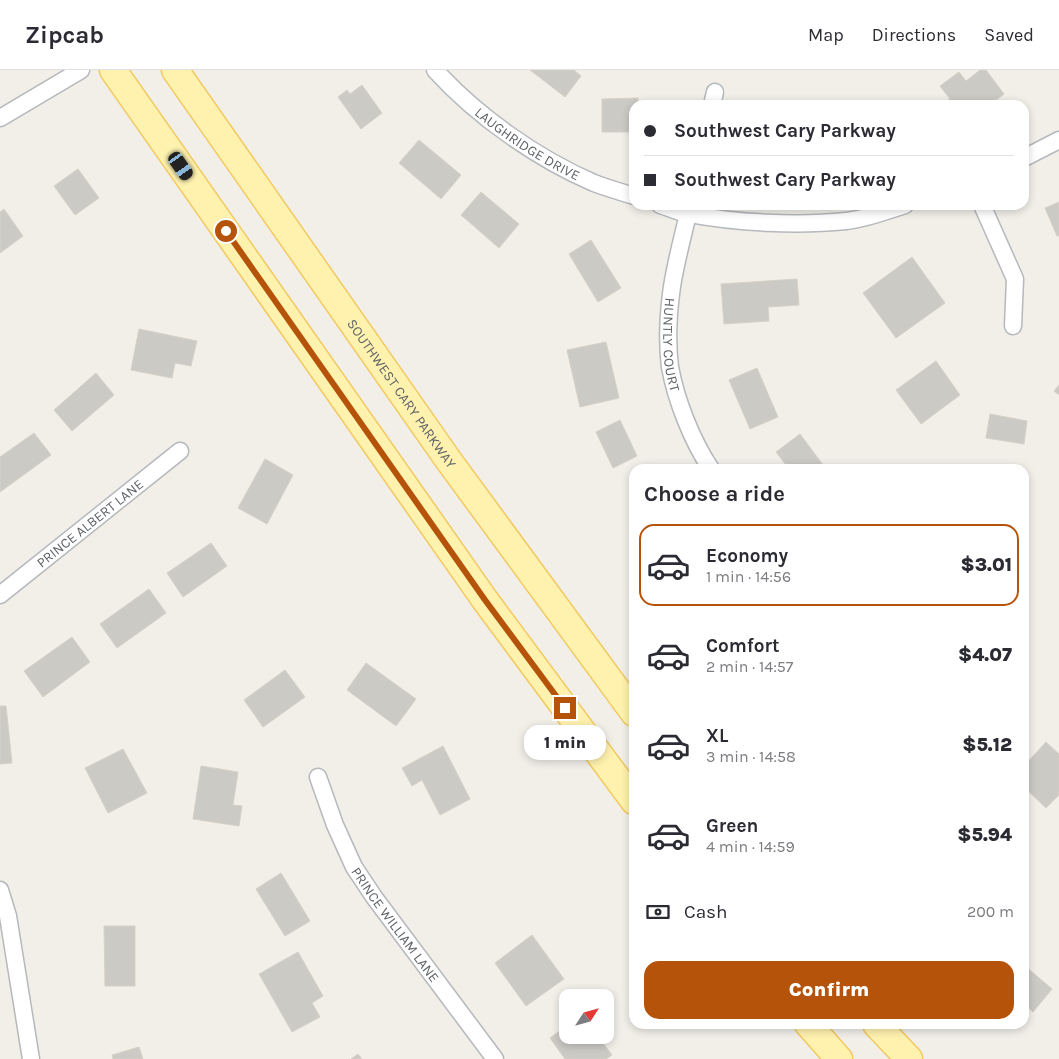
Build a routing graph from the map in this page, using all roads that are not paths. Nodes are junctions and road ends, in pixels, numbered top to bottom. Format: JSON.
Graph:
{"nodes":[{"id":1,"x":81,"y":70,"type":"edge"},
{"id":2,"x":113,"y":70,"type":"edge"},
{"id":3,"x":175,"y":70,"type":"edge"},
{"id":4,"x":435,"y":70,"type":"edge"},
{"id":5,"x":0,"y":118,"type":"edge"},
{"id":6,"x":1059,"y":140,"type":"edge"},
{"id":7,"x":1029,"y":155,"type":"edge"},
{"id":8,"x":629,"y":194,"type":"edge"},
{"id":9,"x":689,"y":210,"type":"edge"},
{"id":10,"x":890,"y":210,"type":"edge"},
{"id":11,"x":984,"y":210,"type":"edge"},
{"id":12,"x":1013,"y":326,"type":"dead end"},
{"id":13,"x":180,"y":451,"type":"dead end"},
{"id":14,"x":707,"y":464,"type":"edge"},
{"id":15,"x":0,"y":595,"type":"edge"},
{"id":16,"x":629,"y":706,"type":"edge"},
{"id":17,"x":318,"y":777,"type":"dead end"},
{"id":18,"x":629,"y":794,"type":"edge"},
{"id":19,"x":0,"y":890,"type":"edge"},
{"id":20,"x":813,"y":1029,"type":"edge"},
{"id":21,"x":881,"y":1029,"type":"edge"},
{"id":22,"x":31,"y":1059,"type":"edge"},
{"id":23,"x":495,"y":1059,"type":"edge"},
{"id":24,"x":840,"y":1059,"type":"edge"},
{"id":25,"x":909,"y":1059,"type":"edge"}],
"edges":[{"from":1,"to":5,"type":"street"},
{"from":2,"to":18,"type":"main road"},
{"from":3,"to":16,"type":"main road","name":"SOUTHWEST CARY PARKWAY"},
{"from":4,"to":8,"type":"street","name":"LAUGHRIDGE DRIVE"},
{"from":6,"to":7,"type":"street"},
{"from":9,"to":10,"type":"street"},
{"from":9,"to":14,"type":"street","name":"HUNTLY COURT"},
{"from":11,"to":12,"type":"street"},
{"from":13,"to":15,"type":"street","name":"PRINCE ALBERT LANE"},
{"from":17,"to":23,"type":"street","name":"PRINCE WILLIAM LANE"},
{"from":19,"to":22,"type":"street"},
{"from":20,"to":24,"type":"main road"},
{"from":21,"to":25,"type":"main road"}]}
